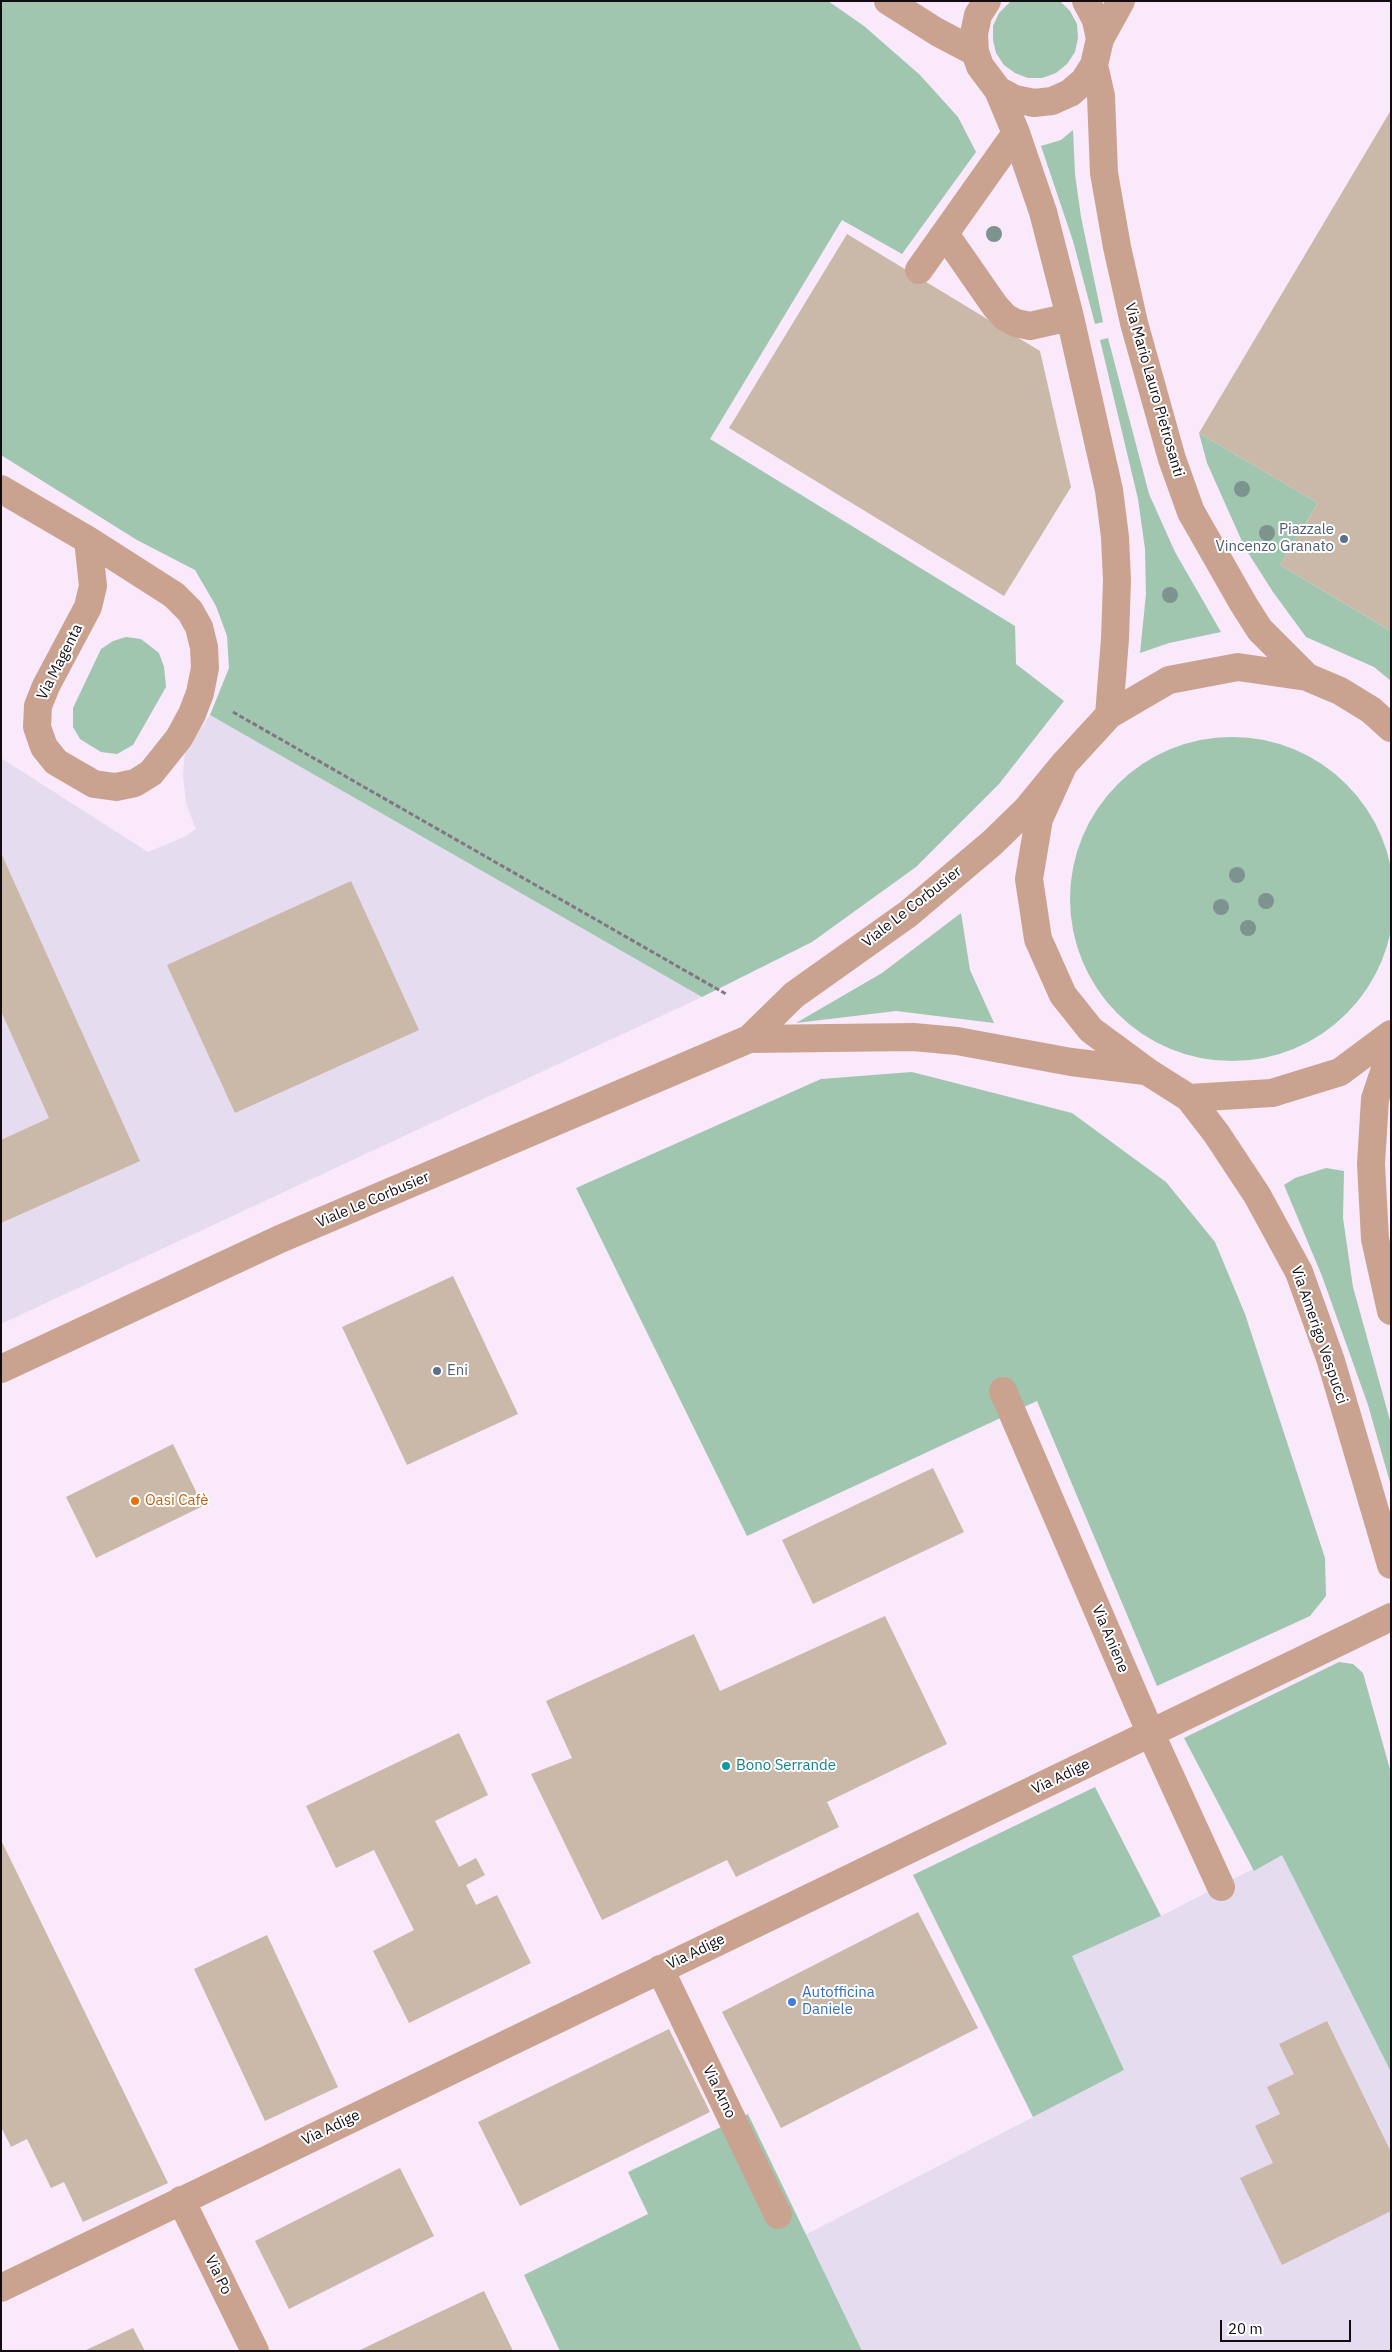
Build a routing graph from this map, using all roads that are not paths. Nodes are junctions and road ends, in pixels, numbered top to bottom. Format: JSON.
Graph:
{"nodes":[{"id":1,"x":888,"y":1,"type":"edge"},
{"id":2,"x":987,"y":1,"type":"edge"},
{"id":3,"x":1086,"y":1,"type":"edge"},
{"id":4,"x":1121,"y":1,"type":"edge"},
{"id":5,"x":1100,"y":39,"type":"junction"},
{"id":6,"x":975,"y":52,"type":"junction"},
{"id":7,"x":1094,"y":65,"type":"junction"},
{"id":8,"x":998,"y":90,"type":"junction"},
{"id":9,"x":1016,"y":133,"type":"junction"},
{"id":10,"x":945,"y":234,"type":"junction"},
{"id":11,"x":919,"y":270,"type":"dead end"},
{"id":12,"x":1070,"y":317,"type":"junction"},
{"id":13,"x":1,"y":489,"type":"edge"},
{"id":14,"x":88,"y":540,"type":"junction"},
{"id":15,"x":1307,"y":677,"type":"junction"},
{"id":16,"x":1108,"y":715,"type":"junction"},
{"id":17,"x":1391,"y":728,"type":"edge"},
{"id":18,"x":1064,"y":764,"type":"junction"},
{"id":19,"x":1391,"y":1034,"type":"edge"},
{"id":20,"x":749,"y":1039,"type":"junction"},
{"id":21,"x":1391,"y":1051,"type":"edge"},
{"id":22,"x":1148,"y":1072,"type":"junction"},
{"id":23,"x":1189,"y":1098,"type":"junction"},
{"id":24,"x":1391,"y":1311,"type":"edge"},
{"id":25,"x":1,"y":1369,"type":"edge"},
{"id":26,"x":1003,"y":1390,"type":"dead end"},
{"id":27,"x":1391,"y":1565,"type":"edge"},
{"id":28,"x":1391,"y":1617,"type":"edge"},
{"id":29,"x":1151,"y":1734,"type":"junction"},
{"id":30,"x":1221,"y":1887,"type":"dead end"},
{"id":31,"x":660,"y":1969,"type":"junction"},
{"id":32,"x":181,"y":2200,"type":"junction"},
{"id":33,"x":778,"y":2215,"type":"dead end"},
{"id":34,"x":1,"y":2288,"type":"edge"},
{"id":35,"x":255,"y":2351,"type":"edge"}],
"edges":[{"from":1,"to":6,"type":"street"},
{"from":2,"to":6,"type":"street"},
{"from":3,"to":5,"type":"street"},
{"from":4,"to":5,"type":"street"},
{"from":5,"to":7,"type":"street"},
{"from":6,"to":8,"type":"street"},
{"from":7,"to":8,"type":"street"},
{"from":7,"to":15,"type":"street","name":"Via Mario Lauro Pietrosanti"},
{"from":8,"to":9,"type":"street"},
{"from":9,"to":10,"type":"street"},
{"from":9,"to":12,"type":"street"},
{"from":10,"to":11,"type":"street"},
{"from":10,"to":12,"type":"street"},
{"from":12,"to":16,"type":"street"},
{"from":13,"to":14,"type":"street","name":"Via Magenta"},
{"from":14,"to":14,"type":"street","name":"Via Magenta"},
{"from":15,"to":16,"type":"street"},
{"from":15,"to":17,"type":"street"},
{"from":16,"to":18,"type":"street"},
{"from":18,"to":20,"type":"street","name":"Viale Le Corbusier"},
{"from":18,"to":22,"type":"street"},
{"from":19,"to":23,"type":"street"},
{"from":20,"to":22,"type":"street","name":"Viale Le Corbusier"},
{"from":20,"to":25,"type":"street","name":"Viale Le Corbusier"},
{"from":21,"to":24,"type":"street"},
{"from":22,"to":23,"type":"street"},
{"from":23,"to":27,"type":"street","name":"Via Amerigo Vespucci"},
{"from":26,"to":29,"type":"street","name":"Via Aniene"},
{"from":28,"to":29,"type":"street","name":"Via Adige"},
{"from":29,"to":30,"type":"street","name":"Via Aniene"},
{"from":29,"to":31,"type":"street","name":"Via Adige"},
{"from":31,"to":32,"type":"street","name":"Via Adige"},
{"from":31,"to":33,"type":"street","name":"Via Arno"},
{"from":32,"to":34,"type":"street","name":"Via Adige"},
{"from":32,"to":35,"type":"street","name":"Via Po"}]}
